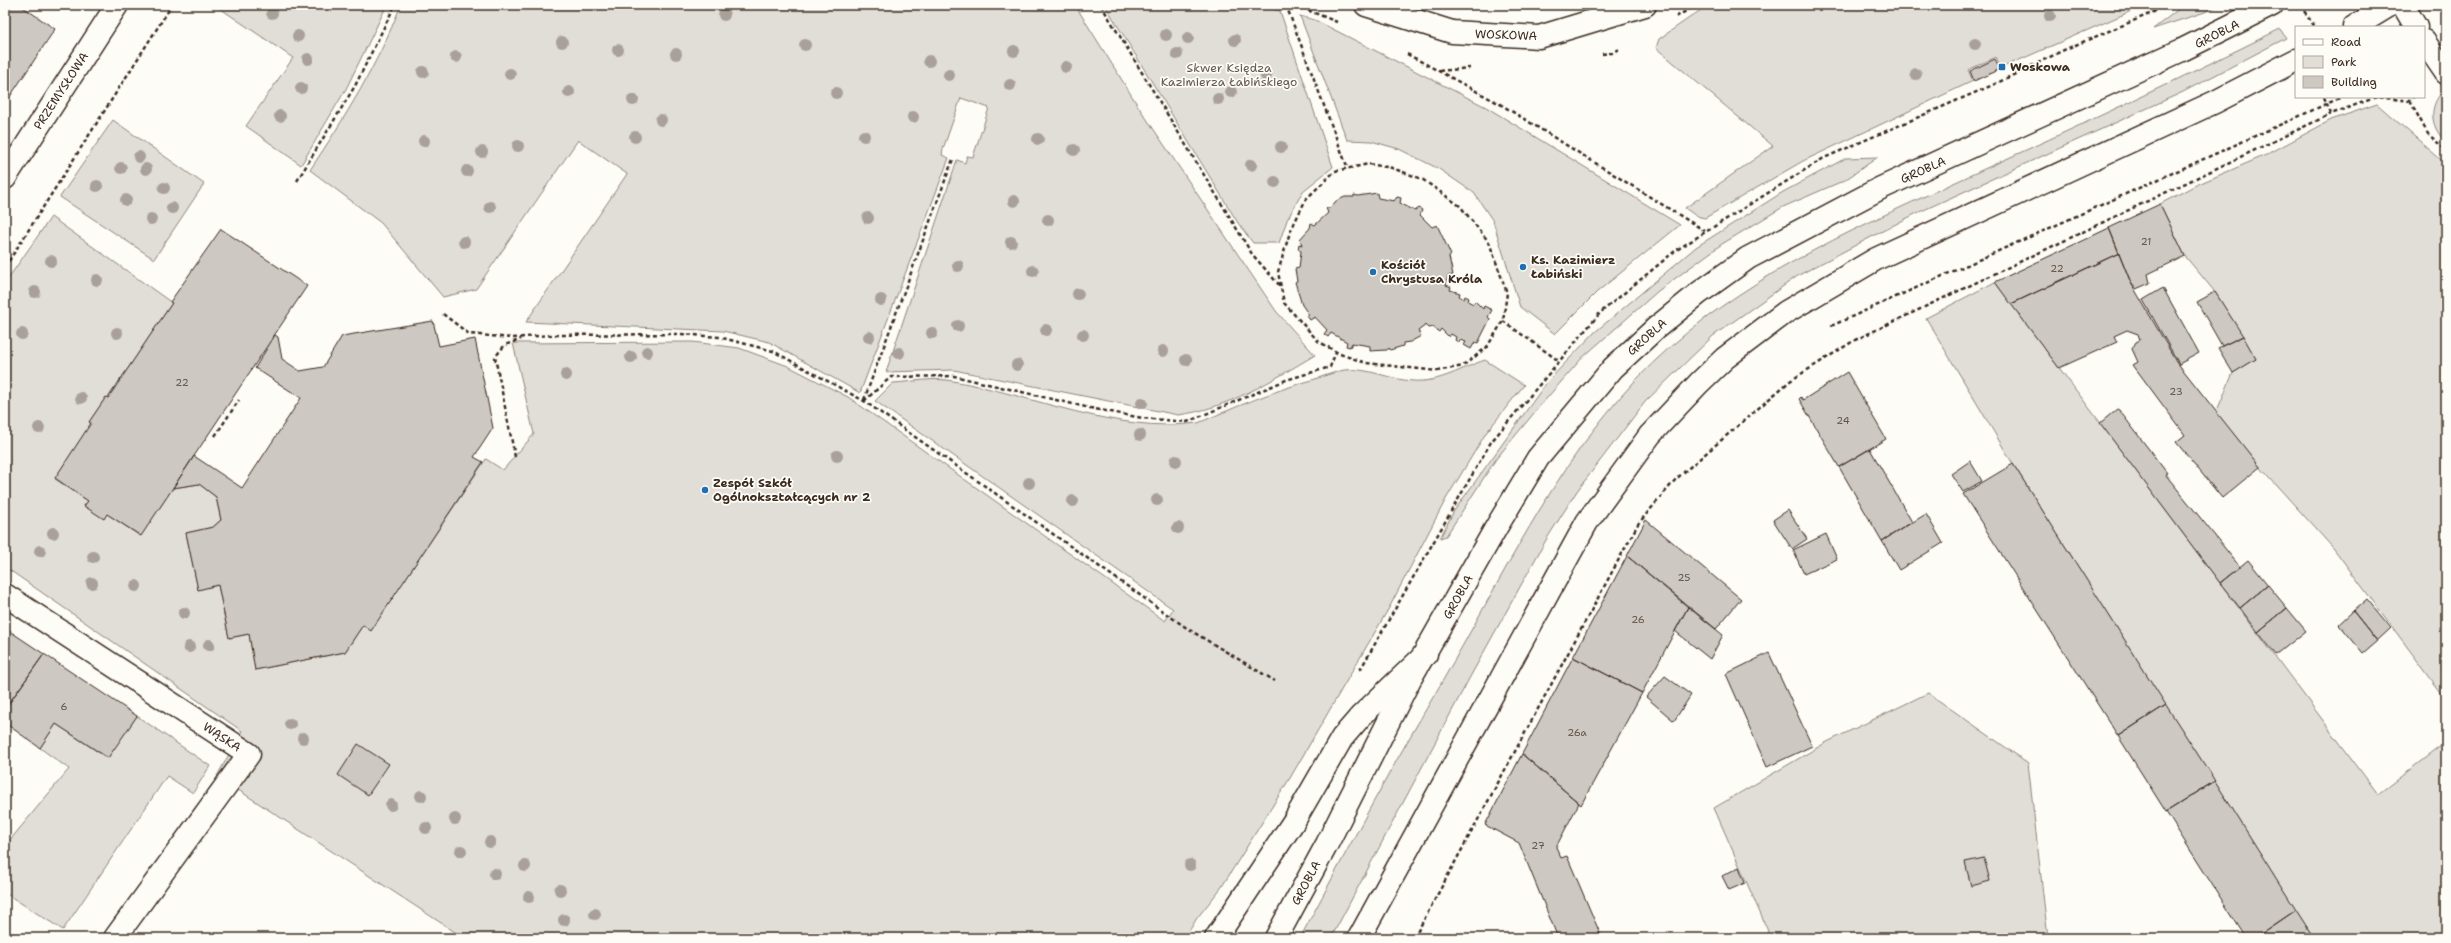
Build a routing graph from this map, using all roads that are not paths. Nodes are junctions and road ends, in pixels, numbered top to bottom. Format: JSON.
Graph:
{"nodes":[{"id":1,"x":117,"y":5,"type":"edge"},
{"id":2,"x":1366,"y":5,"type":"edge"},
{"id":3,"x":1645,"y":5,"type":"edge"},
{"id":4,"x":2272,"y":5,"type":"edge"},
{"id":5,"x":2390,"y":5,"type":"edge"},
{"id":6,"x":2403,"y":5,"type":"edge"},
{"id":7,"x":2356,"y":26,"type":"edge"},
{"id":8,"x":2415,"y":26,"type":"edge"},
{"id":9,"x":2425,"y":42,"type":"edge"},
{"id":10,"x":2295,"y":61,"type":"edge"},
{"id":11,"x":2446,"y":73,"type":"edge"},
{"id":12,"x":5,"y":178,"type":"edge"},
{"id":13,"x":5,"y":595,"type":"edge"},
{"id":14,"x":1426,"y":654,"type":"junction"},
{"id":15,"x":114,"y":938,"type":"edge"},
{"id":16,"x":1216,"y":938,"type":"edge"},
{"id":17,"x":1276,"y":938,"type":"edge"},
{"id":18,"x":1359,"y":938,"type":"edge"}],
"edges":[{"from":1,"to":12,"type":"main road","name":"PRZEMYSŁOWA"},
{"from":2,"to":3,"type":"main road","name":"WOSKOWA"},
{"from":4,"to":14,"type":"main road","name":"GROBLA"},
{"from":5,"to":7,"type":"main road"},
{"from":6,"to":8,"type":"main road"},
{"from":9,"to":11,"type":"main road"},
{"from":10,"to":18,"type":"main road"},
{"from":13,"to":15,"type":"main road","name":"WĄSKA"},
{"from":14,"to":16,"type":"main road"},
{"from":14,"to":17,"type":"main road","name":"GROBLA"}]}
